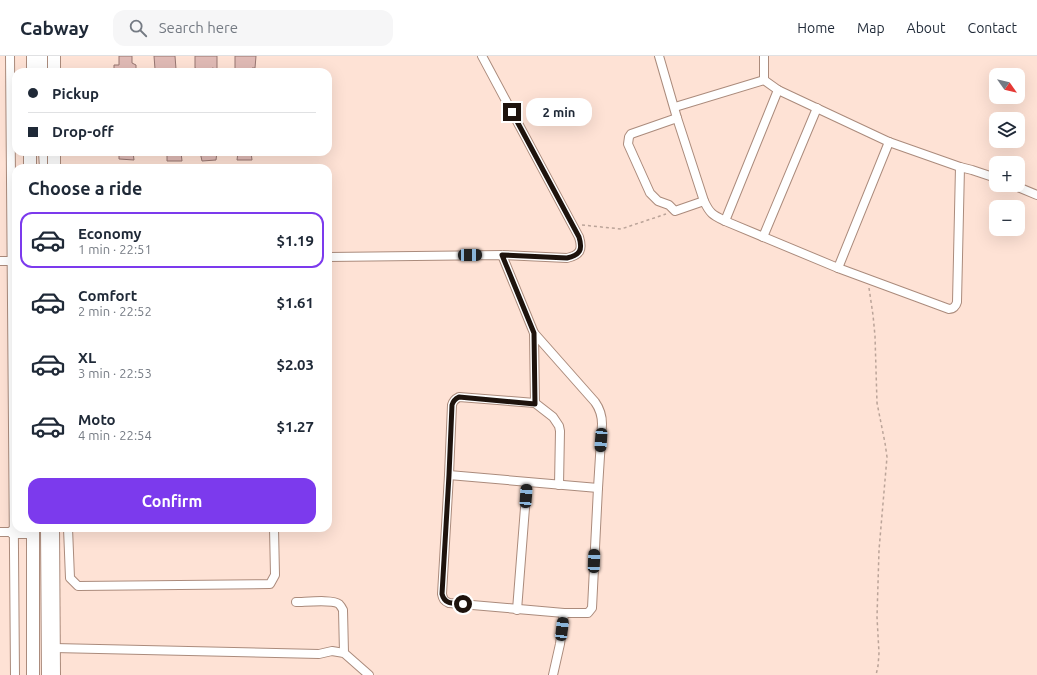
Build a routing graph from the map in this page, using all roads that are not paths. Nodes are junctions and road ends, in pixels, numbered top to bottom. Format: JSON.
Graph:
{"nodes":[{"id":1,"x":10,"y":56,"type":"edge"},
{"id":2,"x":33,"y":56,"type":"edge"},
{"id":3,"x":41,"y":56,"type":"edge"},
{"id":4,"x":44,"y":56,"type":"edge"},
{"id":5,"x":54,"y":56,"type":"edge"},
{"id":6,"x":482,"y":56,"type":"edge"},
{"id":7,"x":659,"y":56,"type":"edge"},
{"id":8,"x":764,"y":56,"type":"edge"},
{"id":9,"x":33,"y":68,"type":"edge"},
{"id":10,"x":41,"y":68,"type":"edge"},
{"id":11,"x":45,"y":68,"type":"edge"},
{"id":12,"x":54,"y":68,"type":"edge"},
{"id":13,"x":764,"y":80,"type":"junction"},
{"id":14,"x":778,"y":90,"type":"junction"},
{"id":15,"x":675,"y":107,"type":"junction"},
{"id":16,"x":817,"y":108,"type":"junction"},
{"id":17,"x":677,"y":118,"type":"junction"},
{"id":18,"x":889,"y":142,"type":"junction"},
{"id":19,"x":12,"y":164,"type":"edge"},
{"id":20,"x":960,"y":167,"type":"junction"},
{"id":21,"x":989,"y":176,"type":"edge"},
{"id":22,"x":1025,"y":190,"type":"edge"},
{"id":23,"x":1037,"y":195,"type":"edge"},
{"id":24,"x":704,"y":201,"type":"junction"},
{"id":25,"x":725,"y":221,"type":"junction"},
{"id":26,"x":762,"y":237,"type":"junction"},
{"id":27,"x":502,"y":255,"type":"junction"},
{"id":28,"x":332,"y":257,"type":"edge"},
{"id":29,"x":0,"y":261,"type":"edge"},
{"id":30,"x":12,"y":261,"type":"edge"},
{"id":31,"x":838,"y":268,"type":"junction"},
{"id":32,"x":534,"y":333,"type":"junction"},
{"id":33,"x":535,"y":404,"type":"junction"},
{"id":34,"x":449,"y":475,"type":"junction"},
{"id":35,"x":527,"y":482,"type":"junction"},
{"id":36,"x":559,"y":485,"type":"junction"},
{"id":37,"x":598,"y":488,"type":"junction"},
{"id":38,"x":0,"y":532,"type":"edge"},
{"id":39,"x":13,"y":532,"type":"joint"},
{"id":40,"x":39,"y":532,"type":"edge"},
{"id":41,"x":39,"y":532,"type":"edge"},
{"id":42,"x":39,"y":532,"type":"edge"},
{"id":43,"x":53,"y":532,"type":"edge"},
{"id":44,"x":68,"y":532,"type":"edge"},
{"id":45,"x":274,"y":532,"type":"edge"},
{"id":46,"x":296,"y":602,"type":"dead end"},
{"id":47,"x":517,"y":610,"type":"junction"},
{"id":48,"x":564,"y":613,"type":"junction"},
{"id":49,"x":54,"y":648,"type":"junction"},
{"id":50,"x":344,"y":653,"type":"junction"},
{"id":51,"x":15,"y":675,"type":"edge"},
{"id":52,"x":33,"y":675,"type":"edge"},
{"id":53,"x":44,"y":675,"type":"edge"},
{"id":54,"x":47,"y":675,"type":"edge"},
{"id":55,"x":54,"y":675,"type":"edge"},
{"id":56,"x":369,"y":675,"type":"edge"},
{"id":57,"x":553,"y":675,"type":"edge"}],
"edges":[{"from":1,"to":19,"type":"street"},
{"from":2,"to":9,"type":"main road"},
{"from":3,"to":10,"type":"lane"},
{"from":4,"to":11,"type":"lane"},
{"from":5,"to":12,"type":"main road"},
{"from":6,"to":27,"type":"street"},
{"from":7,"to":15,"type":"street"},
{"from":8,"to":13,"type":"street"},
{"from":13,"to":14,"type":"street"},
{"from":13,"to":15,"type":"street"},
{"from":14,"to":16,"type":"street"},
{"from":14,"to":25,"type":"street"},
{"from":15,"to":17,"type":"street"},
{"from":16,"to":18,"type":"street"},
{"from":16,"to":26,"type":"street"},
{"from":17,"to":24,"type":"street"},
{"from":17,"to":24,"type":"street"},
{"from":18,"to":20,"type":"street"},
{"from":18,"to":31,"type":"street"},
{"from":20,"to":21,"type":"street"},
{"from":20,"to":31,"type":"street"},
{"from":22,"to":23,"type":"street"},
{"from":24,"to":25,"type":"street"},
{"from":25,"to":26,"type":"street"},
{"from":26,"to":31,"type":"street"},
{"from":27,"to":28,"type":"street"},
{"from":27,"to":32,"type":"street"},
{"from":29,"to":30,"type":"street"},
{"from":32,"to":33,"type":"street"},
{"from":32,"to":37,"type":"street"},
{"from":33,"to":34,"type":"street"},
{"from":33,"to":36,"type":"street"},
{"from":34,"to":35,"type":"street"},
{"from":34,"to":47,"type":"street"},
{"from":35,"to":36,"type":"street"},
{"from":35,"to":47,"type":"street"},
{"from":36,"to":37,"type":"street"},
{"from":37,"to":48,"type":"street"},
{"from":38,"to":39,"type":"street"},
{"from":39,"to":51,"type":"street"},
{"from":40,"to":52,"type":"main road"},
{"from":41,"to":53,"type":"lane"},
{"from":42,"to":54,"type":"lane"},
{"from":43,"to":49,"type":"main road"},
{"from":44,"to":45,"type":"street"},
{"from":46,"to":50,"type":"street"},
{"from":47,"to":48,"type":"street"},
{"from":48,"to":57,"type":"street"},
{"from":49,"to":50,"type":"street"},
{"from":49,"to":55,"type":"main road"},
{"from":50,"to":56,"type":"street"}]}
